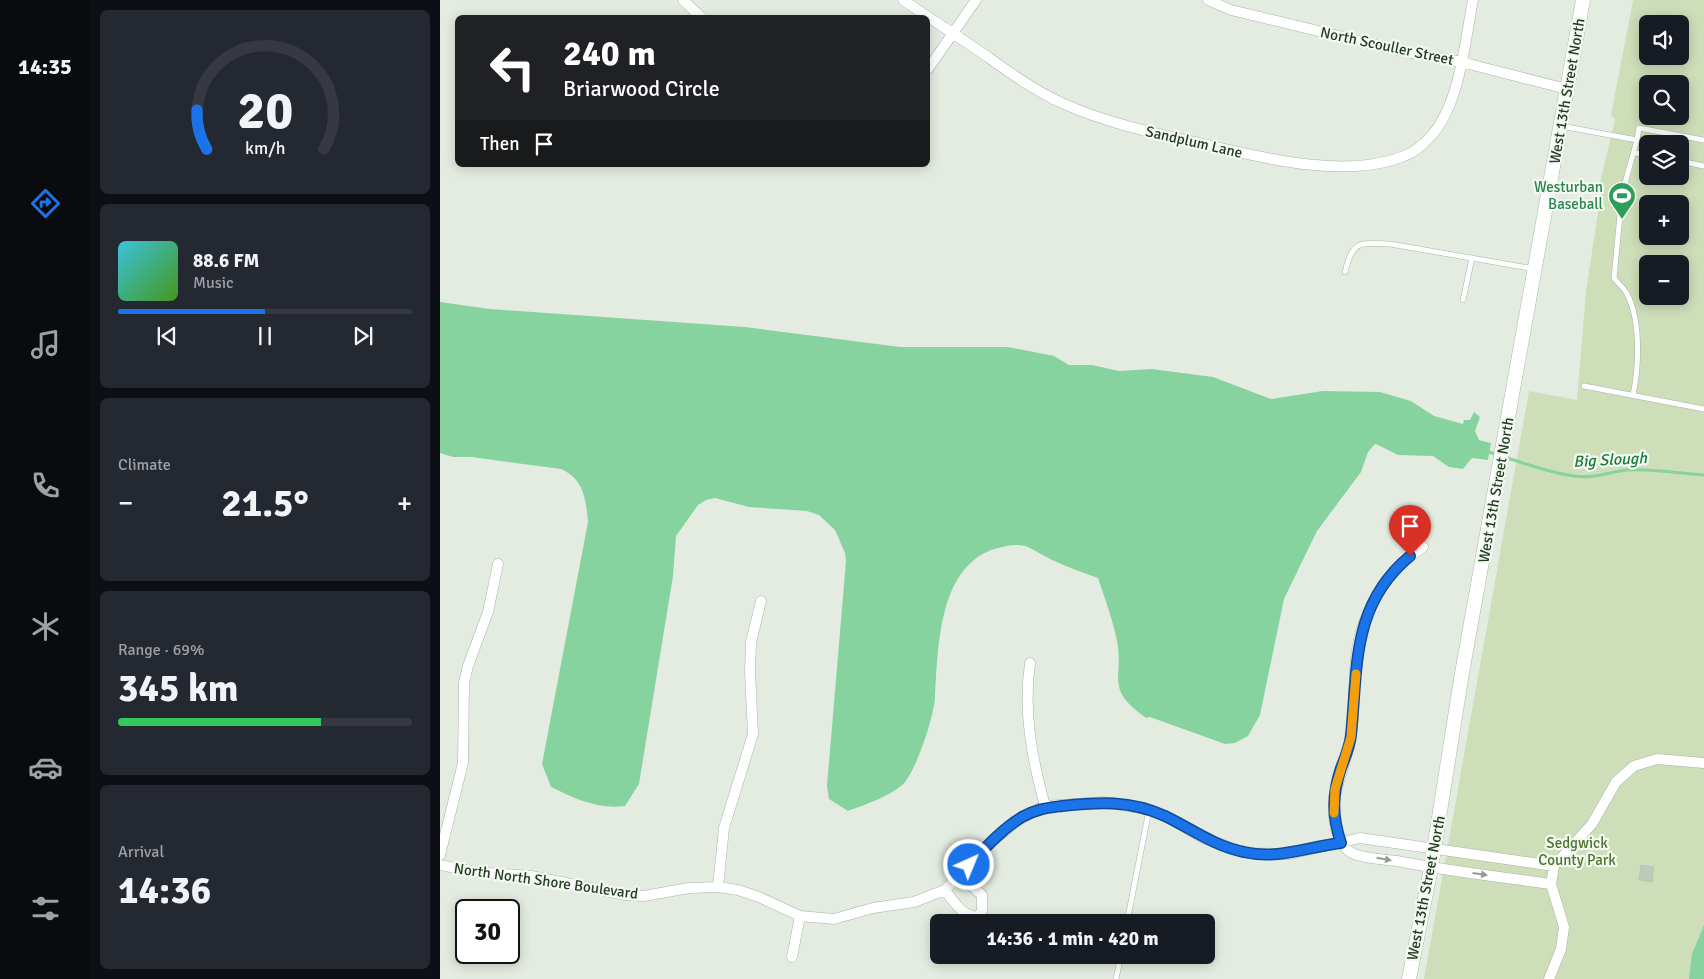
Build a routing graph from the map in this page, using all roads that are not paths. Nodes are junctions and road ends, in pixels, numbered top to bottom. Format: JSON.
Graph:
{"nodes":[{"id":1,"x":683,"y":0,"type":"edge"},
{"id":2,"x":903,"y":0,"type":"edge"},
{"id":3,"x":976,"y":0,"type":"edge"},
{"id":4,"x":1208,"y":0,"type":"edge"},
{"id":5,"x":1473,"y":0,"type":"edge"},
{"id":6,"x":1583,"y":0,"type":"edge"},
{"id":7,"x":699,"y":15,"type":"edge"},
{"id":8,"x":925,"y":15,"type":"edge"},
{"id":9,"x":930,"y":18,"type":"edge"},
{"id":10,"x":952,"y":33,"type":"junction"},
{"id":11,"x":1461,"y":62,"type":"junction"},
{"id":12,"x":930,"y":67,"type":"edge"},
{"id":13,"x":1567,"y":89,"type":"junction"},
{"id":14,"x":1561,"y":126,"type":"junction"},
{"id":15,"x":1637,"y":140,"type":"junction"},
{"id":16,"x":1704,"y":140,"type":"edge"},
{"id":17,"x":1635,"y":152,"type":"junction"},
{"id":18,"x":1639,"y":153,"type":"edge"},
{"id":19,"x":1689,"y":163,"type":"edge"},
{"id":20,"x":1704,"y":166,"type":"edge"},
{"id":21,"x":1472,"y":258,"type":"junction"},
{"id":22,"x":1535,"y":269,"type":"junction"},
{"id":23,"x":1345,"y":272,"type":"dead end"},
{"id":24,"x":1463,"y":300,"type":"dead end"},
{"id":25,"x":1584,"y":386,"type":"dead end"},
{"id":26,"x":1633,"y":395,"type":"junction"},
{"id":27,"x":1704,"y":409,"type":"edge"},
{"id":28,"x":1423,"y":547,"type":"dead end"},
{"id":29,"x":498,"y":564,"type":"dead end"},
{"id":30,"x":761,"y":601,"type":"dead end"},
{"id":31,"x":1030,"y":663,"type":"dead end"},
{"id":32,"x":1704,"y":763,"type":"edge"},
{"id":33,"x":1045,"y":806,"type":"junction"},
{"id":34,"x":1149,"y":810,"type":"junction"},
{"id":35,"x":1341,"y":843,"type":"junction"},
{"id":36,"x":1435,"y":847,"type":"junction"},
{"id":37,"x":440,"y":855,"type":"edge"},
{"id":38,"x":440,"y":865,"type":"edge"},
{"id":39,"x":1554,"y":866,"type":"junction"},
{"id":40,"x":1432,"y":868,"type":"junction"},
{"id":41,"x":959,"y":875,"type":"junction"},
{"id":42,"x":1551,"y":884,"type":"junction"},
{"id":43,"x":718,"y":887,"type":"junction"},
{"id":44,"x":945,"y":890,"type":"junction"},
{"id":45,"x":1129,"y":914,"type":"edge"},
{"id":46,"x":800,"y":916,"type":"junction"},
{"id":47,"x":792,"y":957,"type":"dead end"},
{"id":48,"x":1119,"y":964,"type":"edge"},
{"id":49,"x":1116,"y":979,"type":"edge"},
{"id":50,"x":1409,"y":979,"type":"edge"},
{"id":51,"x":1549,"y":979,"type":"edge"}],
"edges":[{"from":1,"to":7,"type":"street"},
{"from":2,"to":8,"type":"street","name":"Sandplum Lane"},
{"from":3,"to":10,"type":"street"},
{"from":4,"to":11,"type":"street","name":"North Scouller Street"},
{"from":5,"to":11,"type":"street","name":"Sandplum Lane"},
{"from":6,"to":13,"type":"street","name":"West 13th Street North"},
{"from":9,"to":10,"type":"street","name":"Sandplum Lane"},
{"from":10,"to":11,"type":"street","name":"Sandplum Lane"},
{"from":10,"to":12,"type":"street"},
{"from":11,"to":13,"type":"street","name":"North Scouller Street"},
{"from":13,"to":14,"type":"street","name":"West 13th Street North"},
{"from":14,"to":15,"type":"lane"},
{"from":14,"to":22,"type":"street","name":"West 13th Street North"},
{"from":15,"to":16,"type":"lane"},
{"from":15,"to":17,"type":"lane"},
{"from":17,"to":18,"type":"lane"},
{"from":17,"to":26,"type":"lane"},
{"from":19,"to":20,"type":"lane"},
{"from":21,"to":22,"type":"lane"},
{"from":21,"to":23,"type":"lane"},
{"from":21,"to":24,"type":"lane"},
{"from":22,"to":36,"type":"street","name":"West 13th Street North"},
{"from":25,"to":26,"type":"lane"},
{"from":26,"to":27,"type":"lane"},
{"from":28,"to":35,"type":"street"},
{"from":29,"to":37,"type":"street"},
{"from":30,"to":43,"type":"street"},
{"from":31,"to":33,"type":"street"},
{"from":32,"to":39,"type":"street"},
{"from":33,"to":34,"type":"street","name":"North North Shore Boulevard"},
{"from":33,"to":41,"type":"street","name":"North North Shore Boulevard"},
{"from":34,"to":35,"type":"street","name":"North North Shore Boulevard"},
{"from":34,"to":45,"type":"lane"},
{"from":35,"to":36,"type":"street","name":"North North Shore Boulevard"},
{"from":35,"to":40,"type":"street","one_way":true},
{"from":36,"to":39,"type":"street","name":"North North Shore Boulevard"},
{"from":36,"to":40,"type":"street","name":"West 13th Street North"},
{"from":38,"to":43,"type":"street","name":"North North Shore Boulevard"},
{"from":39,"to":42,"type":"street"},
{"from":40,"to":42,"type":"street","one_way":true},
{"from":40,"to":50,"type":"street","name":"West 13th Street North"},
{"from":41,"to":44,"type":"street","name":"North North Shore Boulevard"},
{"from":41,"to":44,"type":"street"},
{"from":42,"to":51,"type":"street"},
{"from":43,"to":46,"type":"street","name":"North North Shore Boulevard"},
{"from":44,"to":46,"type":"street","name":"North North Shore Boulevard"},
{"from":46,"to":47,"type":"street"},
{"from":48,"to":49,"type":"lane"}]}
